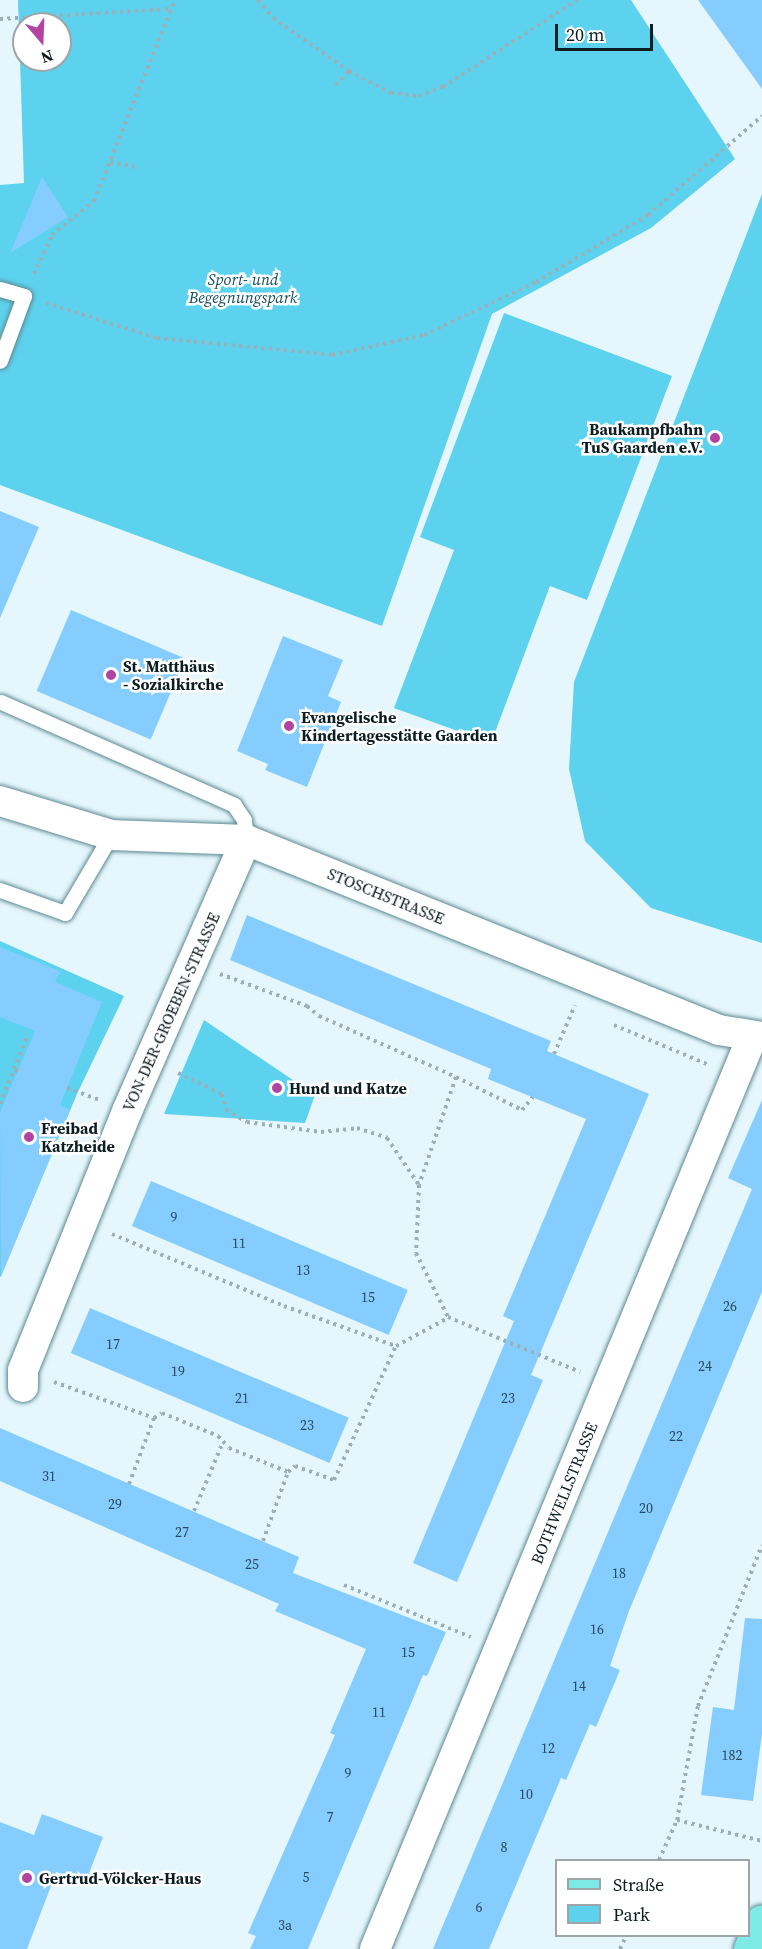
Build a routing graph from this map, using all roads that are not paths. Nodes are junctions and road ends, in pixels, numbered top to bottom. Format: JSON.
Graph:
{"nodes":[{"id":1,"x":0,"y":289,"type":"edge"},
{"id":2,"x":0,"y":361,"type":"edge"},
{"id":3,"x":2,"y":702,"type":"dead end"},
{"id":4,"x":0,"y":801,"type":"edge"},
{"id":5,"x":111,"y":835,"type":"junction"},
{"id":6,"x":246,"y":840,"type":"junction"},
{"id":7,"x":0,"y":890,"type":"edge"},
{"id":8,"x":757,"y":1037,"type":"edge"},
{"id":9,"x":23,"y":1378,"type":"road end"},
{"id":10,"x":762,"y":1921,"type":"edge"},
{"id":11,"x":375,"y":1949,"type":"edge"},
{"id":12,"x":750,"y":1949,"type":"edge"}],
"edges":[{"from":1,"to":2,"type":"lane"},
{"from":3,"to":6,"type":"lane"},
{"from":4,"to":5,"type":"street","name":"STOSCHSTRASSE"},
{"from":5,"to":6,"type":"street","name":"STOSCHSTRASSE"},
{"from":5,"to":7,"type":"lane"},
{"from":6,"to":8,"type":"street","name":"STOSCHSTRASSE"},
{"from":6,"to":9,"type":"street","name":"VON-DER-GROEBEN-STRASSE"},
{"from":8,"to":11,"type":"street","name":"BOTHWELLSTRASSE"},
{"from":10,"to":12,"type":"main road"}]}
